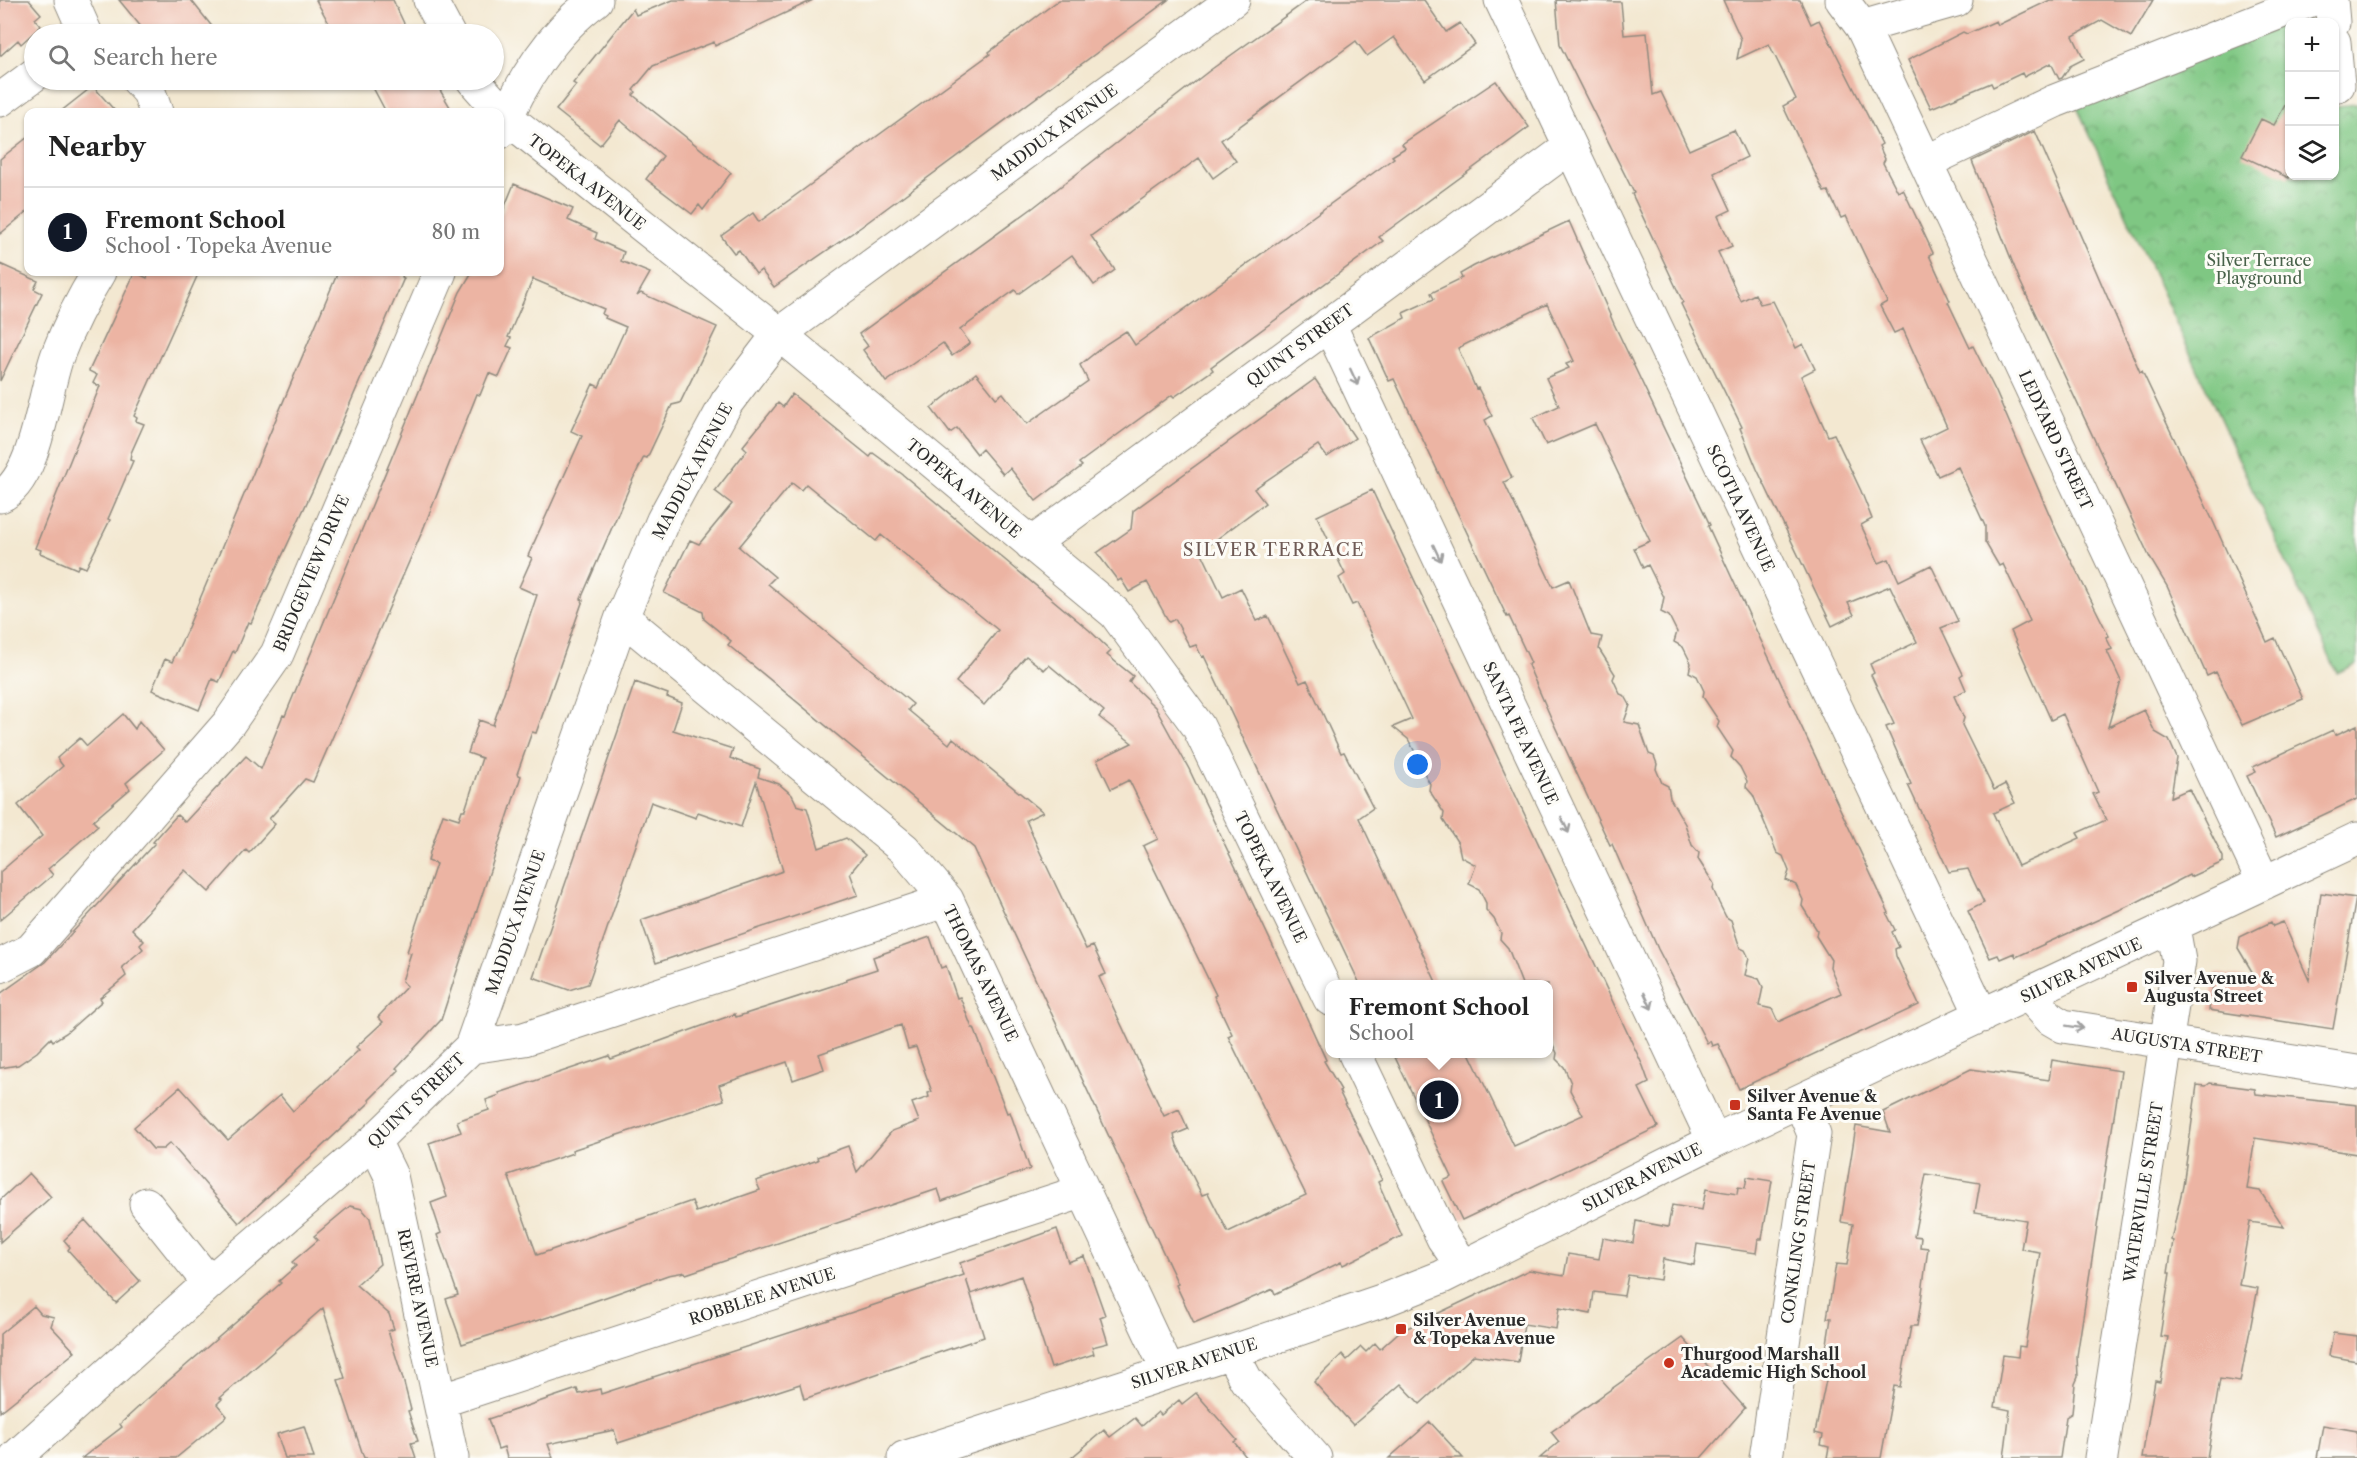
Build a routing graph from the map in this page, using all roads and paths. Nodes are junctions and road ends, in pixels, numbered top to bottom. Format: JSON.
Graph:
{"nodes":[{"id":1,"x":71,"y":0,"type":"edge"},
{"id":2,"x":430,"y":0,"type":"edge"},
{"id":3,"x":596,"y":0,"type":"edge"},
{"id":4,"x":1233,"y":0,"type":"edge"},
{"id":5,"x":1501,"y":0,"type":"edge"},
{"id":6,"x":1842,"y":0,"type":"edge"},
{"id":7,"x":1956,"y":0,"type":"edge"},
{"id":8,"x":2311,"y":0,"type":"edge"},
{"id":9,"x":2331,"y":0,"type":"edge"},
{"id":10,"x":2333,"y":18,"type":"edge"},
{"id":11,"x":82,"y":24,"type":"edge"},
{"id":12,"x":443,"y":24,"type":"edge"},
{"id":13,"x":1862,"y":27,"type":"junction"},
{"id":14,"x":24,"y":82,"type":"edge"},
{"id":15,"x":147,"y":90,"type":"edge"},
{"id":16,"x":481,"y":90,"type":"edge"},
{"id":17,"x":0,"y":100,"type":"edge"},
{"id":18,"x":155,"y":108,"type":"edge"},
{"id":19,"x":492,"y":108,"type":"edge"},
{"id":20,"x":504,"y":122,"type":"edge"},
{"id":21,"x":504,"y":125,"type":"edge"},
{"id":22,"x":1570,"y":147,"type":"junction"},
{"id":23,"x":1926,"y":162,"type":"junction"},
{"id":24,"x":96,"y":276,"type":"edge"},
{"id":25,"x":438,"y":276,"type":"edge"},
{"id":26,"x":1329,"y":324,"type":"junction"},
{"id":27,"x":779,"y":334,"type":"junction"},
{"id":28,"x":0,"y":496,"type":"edge"},
{"id":29,"x":1031,"y":544,"type":"junction"},
{"id":30,"x":622,"y":617,"type":"junction"},
{"id":31,"x":2357,"y":839,"type":"edge"},
{"id":32,"x":2264,"y":883,"type":"junction"},
{"id":33,"x":947,"y":900,"type":"junction"},
{"id":34,"x":2173,"y":927,"type":"junction"},
{"id":35,"x":0,"y":966,"type":"edge"},
{"id":36,"x":1325,"y":991,"type":"edge"},
{"id":37,"x":2029,"y":994,"type":"junction"},
{"id":38,"x":1982,"y":1016,"type":"junction"},
{"id":39,"x":2166,"y":1042,"type":"junction"},
{"id":40,"x":471,"y":1047,"type":"junction"},
{"id":41,"x":1357,"y":1058,"type":"edge"},
{"id":42,"x":2357,"y":1072,"type":"edge"},
{"id":43,"x":1800,"y":1101,"type":"junction"},
{"id":44,"x":374,"y":1141,"type":"junction"},
{"id":45,"x":1714,"y":1141,"type":"junction"},
{"id":46,"x":1084,"y":1191,"type":"junction"},
{"id":47,"x":146,"y":1204,"type":"dead end"},
{"id":48,"x":1463,"y":1267,"type":"junction"},
{"id":49,"x":209,"y":1283,"type":"junction"},
{"id":50,"x":1231,"y":1352,"type":"junction"},
{"id":51,"x":1168,"y":1371,"type":"junction"},
{"id":52,"x":440,"y":1401,"type":"junction"},
{"id":53,"x":15,"y":1458,"type":"edge"},
{"id":54,"x":452,"y":1458,"type":"edge"},
{"id":55,"x":908,"y":1458,"type":"edge"},
{"id":56,"x":1315,"y":1458,"type":"edge"},
{"id":57,"x":1767,"y":1458,"type":"edge"},
{"id":58,"x":2101,"y":1458,"type":"edge"}],
"edges":[{"from":1,"to":11,"type":"street"},
{"from":2,"to":12,"type":"street"},
{"from":3,"to":20,"type":"street"},
{"from":4,"to":27,"type":"street","name":"MADDUX AVENUE"},
{"from":5,"to":22,"type":"street","name":"SCOTIA AVENUE"},
{"from":6,"to":13,"type":"street","name":"LEDYARD STREET"},
{"from":7,"to":13,"type":"street"},
{"from":8,"to":23,"type":"street"},
{"from":9,"to":10,"type":"street"},
{"from":13,"to":23,"type":"street","name":"LEDYARD STREET"},
{"from":14,"to":17,"type":"street"},
{"from":15,"to":18,"type":"street"},
{"from":16,"to":19,"type":"street","name":"TOPEKA AVENUE"},
{"from":21,"to":27,"type":"street","name":"TOPEKA AVENUE"},
{"from":22,"to":26,"type":"street","name":"QUINT STREET"},
{"from":22,"to":38,"type":"street","name":"SCOTIA AVENUE"},
{"from":23,"to":32,"type":"street","name":"LEDYARD STREET"},
{"from":24,"to":28,"type":"street"},
{"from":25,"to":35,"type":"street","name":"BRIDGEVIEW DRIVE"},
{"from":26,"to":29,"type":"street","name":"QUINT STREET"},
{"from":26,"to":45,"type":"street","name":"SANTA FE AVENUE","one_way":true},
{"from":27,"to":29,"type":"street","name":"TOPEKA AVENUE"},
{"from":27,"to":30,"type":"street","name":"MADDUX AVENUE"},
{"from":29,"to":36,"type":"street","name":"TOPEKA AVENUE"},
{"from":30,"to":33,"type":"street","name":"THOMAS AVENUE"},
{"from":30,"to":40,"type":"street","name":"MADDUX AVENUE"},
{"from":31,"to":32,"type":"street","name":"SILVER AVENUE"},
{"from":32,"to":34,"type":"street","name":"SILVER AVENUE"},
{"from":33,"to":40,"type":"street","name":"QUINT STREET"},
{"from":33,"to":46,"type":"street","name":"THOMAS AVENUE"},
{"from":34,"to":37,"type":"street","name":"SILVER AVENUE"},
{"from":34,"to":39,"type":"street","name":"WATERVILLE STREET"},
{"from":37,"to":38,"type":"street","name":"SILVER AVENUE"},
{"from":37,"to":39,"type":"street","name":"AUGUSTA STREET","one_way":true},
{"from":38,"to":43,"type":"street","name":"SILVER AVENUE"},
{"from":39,"to":42,"type":"street","name":"AUGUSTA STREET"},
{"from":39,"to":58,"type":"street","name":"WATERVILLE STREET"},
{"from":40,"to":44,"type":"street","name":"QUINT STREET"},
{"from":41,"to":48,"type":"street"},
{"from":43,"to":45,"type":"street","name":"SILVER AVENUE"},
{"from":43,"to":57,"type":"street","name":"CONKLING STREET"},
{"from":44,"to":49,"type":"street","name":"QUINT STREET"},
{"from":44,"to":52,"type":"street","name":"REVERE AVENUE"},
{"from":45,"to":48,"type":"street","name":"SILVER AVENUE"},
{"from":46,"to":51,"type":"street","name":"THOMAS AVENUE"},
{"from":46,"to":52,"type":"street","name":"ROBBLEE AVENUE"},
{"from":47,"to":49,"type":"street"},
{"from":48,"to":50,"type":"street","name":"SILVER AVENUE"},
{"from":49,"to":53,"type":"street","name":"QUINT STREET"},
{"from":50,"to":51,"type":"street","name":"SILVER AVENUE"},
{"from":50,"to":56,"type":"street"},
{"from":51,"to":55,"type":"street","name":"SILVER AVENUE"},
{"from":52,"to":54,"type":"street","name":"REVERE AVENUE"}]}
